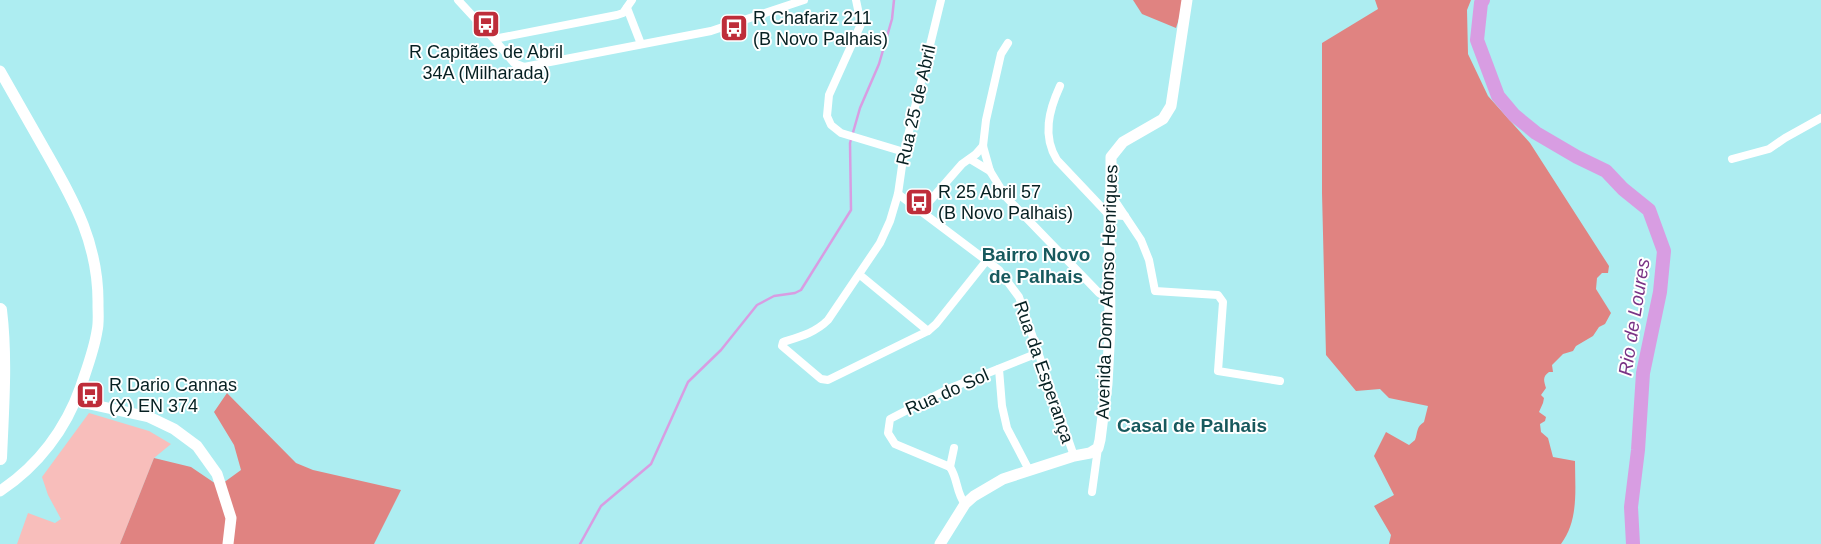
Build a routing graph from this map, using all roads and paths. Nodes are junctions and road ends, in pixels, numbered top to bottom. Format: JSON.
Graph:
{"nodes":[{"id":1,"x":458,"y":0,"type":"edge"},
{"id":2,"x":632,"y":0,"type":"edge"},
{"id":3,"x":804,"y":0,"type":"edge"},
{"id":4,"x":856,"y":0,"type":"edge"},
{"id":5,"x":941,"y":0,"type":"edge"},
{"id":6,"x":1187,"y":0,"type":"edge"},
{"id":7,"x":628,"y":8,"type":"junction"},
{"id":8,"x":494,"y":39,"type":"junction"},
{"id":9,"x":1008,"y":43,"type":"dead end"},
{"id":10,"x":641,"y":44,"type":"junction"},
{"id":11,"x":0,"y":71,"type":"edge"},
{"id":12,"x":1060,"y":86,"type":"dead end"},
{"id":13,"x":1821,"y":118,"type":"edge"},
{"id":14,"x":983,"y":146,"type":"junction"},
{"id":15,"x":904,"y":152,"type":"junction"},
{"id":16,"x":1732,"y":158,"type":"dead end"},
{"id":17,"x":970,"y":159,"type":"junction"},
{"id":18,"x":990,"y":171,"type":"junction"},
{"id":19,"x":898,"y":194,"type":"junction"},
{"id":20,"x":1111,"y":196,"type":"junction"},
{"id":21,"x":922,"y":211,"type":"junction"},
{"id":22,"x":1109,"y":215,"type":"junction"},
{"id":23,"x":1125,"y":216,"type":"junction"},
{"id":24,"x":987,"y":260,"type":"junction"},
{"id":25,"x":860,"y":275,"type":"junction"},
{"id":26,"x":1110,"y":299,"type":"junction"},
{"id":27,"x":0,"y":310,"type":"edge"},
{"id":28,"x":928,"y":331,"type":"junction"},
{"id":29,"x":1038,"y":353,"type":"junction"},
{"id":30,"x":999,"y":369,"type":"junction"},
{"id":31,"x":1280,"y":380,"type":"dead end"},
{"id":32,"x":76,"y":401,"type":"junction"},
{"id":33,"x":954,"y":448,"type":"dead end"},
{"id":34,"x":1098,"y":448,"type":"junction"},
{"id":35,"x":1074,"y":456,"type":"junction"},
{"id":36,"x":0,"y":458,"type":"edge"},
{"id":37,"x":950,"y":467,"type":"junction"},
{"id":38,"x":1029,"y":470,"type":"junction"},
{"id":39,"x":0,"y":491,"type":"edge"},
{"id":40,"x":1092,"y":492,"type":"dead end"},
{"id":41,"x":965,"y":504,"type":"junction"},
{"id":42,"x":228,"y":544,"type":"edge"},
{"id":43,"x":940,"y":544,"type":"edge"}],
"edges":[{"from":1,"to":8,"type":"street"},
{"from":2,"to":7,"type":"street"},
{"from":3,"to":10,"type":"street"},
{"from":4,"to":15,"type":"street"},
{"from":5,"to":15,"type":"street","name":"Rua 25 de Abril"},
{"from":6,"to":20,"type":"street","name":"Avenida Dom Afonso Henriques"},
{"from":7,"to":8,"type":"street"},
{"from":7,"to":10,"type":"street"},
{"from":8,"to":10,"type":"street"},
{"from":9,"to":14,"type":"street"},
{"from":11,"to":32,"type":"street"},
{"from":12,"to":22,"type":"street"},
{"from":13,"to":16,"type":"street"},
{"from":14,"to":17,"type":"street"},
{"from":14,"to":18,"type":"street"},
{"from":15,"to":19,"type":"street","name":"Rua 25 de Abril"},
{"from":17,"to":18,"type":"street"},
{"from":17,"to":21,"type":"street"},
{"from":18,"to":26,"type":"street"},
{"from":19,"to":21,"type":"street","name":"Rua da Esperança"},
{"from":19,"to":25,"type":"street","name":"Rua 25 de Abril"},
{"from":20,"to":22,"type":"street","name":"Avenida Dom Afonso Henriques"},
{"from":20,"to":23,"type":"street"},
{"from":21,"to":24,"type":"street","name":"Rua da Esperança"},
{"from":22,"to":23,"type":"street"},
{"from":22,"to":26,"type":"street","name":"Avenida Dom Afonso Henriques"},
{"from":23,"to":31,"type":"street"},
{"from":24,"to":28,"type":"street"},
{"from":24,"to":29,"type":"street","name":"Rua da Esperança"},
{"from":25,"to":28,"type":"street"},
{"from":25,"to":28,"type":"street","name":"Rua 25 de Abril"},
{"from":26,"to":34,"type":"street","name":"Avenida Dom Afonso Henriques"},
{"from":27,"to":36,"type":"highway"},
{"from":29,"to":30,"type":"street","name":"Rua do Sol"},
{"from":29,"to":35,"type":"street","name":"Rua da Esperança"},
{"from":30,"to":37,"type":"street","name":"Rua do Sol"},
{"from":30,"to":38,"type":"street"},
{"from":32,"to":39,"type":"street"},
{"from":32,"to":42,"type":"street"},
{"from":33,"to":37,"type":"street"},
{"from":34,"to":35,"type":"street"},
{"from":34,"to":40,"type":"street","name":"Avenida Dom Afonso Henriques"},
{"from":35,"to":38,"type":"street"},
{"from":37,"to":41,"type":"street"},
{"from":38,"to":41,"type":"street"},
{"from":41,"to":43,"type":"street"}]}
